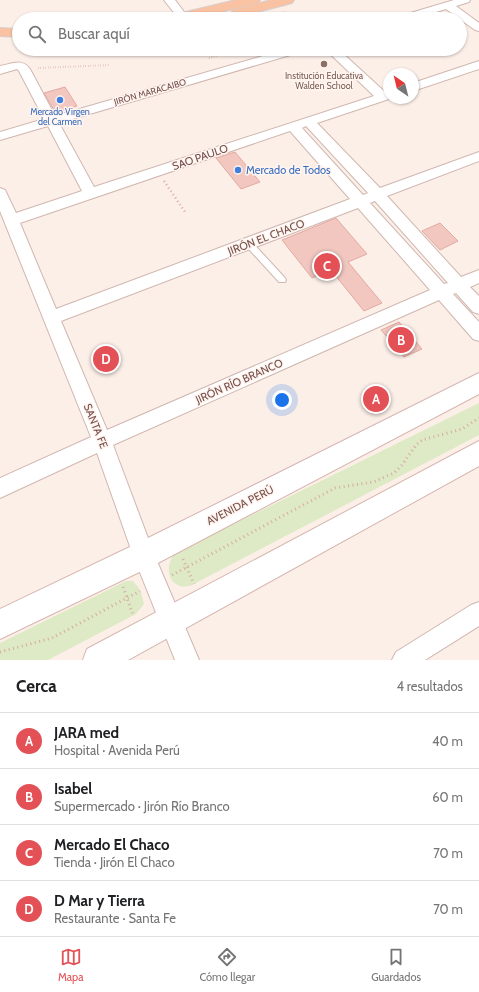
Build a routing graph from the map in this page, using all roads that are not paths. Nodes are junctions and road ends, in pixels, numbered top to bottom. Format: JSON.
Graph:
{"nodes":[{"id":1,"x":169,"y":0,"type":"edge"},
{"id":2,"x":465,"y":0,"type":"edge"},
{"id":3,"x":279,"y":1,"type":"edge"},
{"id":4,"x":255,"y":2,"type":"edge"},
{"id":5,"x":447,"y":6,"type":"junction"},
{"id":6,"x":176,"y":12,"type":"edge"},
{"id":7,"x":208,"y":12,"type":"edge"},
{"id":8,"x":232,"y":12,"type":"edge"},
{"id":9,"x":426,"y":12,"type":"edge"},
{"id":10,"x":456,"y":12,"type":"edge"},
{"id":11,"x":467,"y":20,"type":"edge"},
{"id":12,"x":479,"y":28,"type":"edge"},
{"id":13,"x":0,"y":32,"type":"edge"},
{"id":14,"x":12,"y":33,"type":"edge"},
{"id":15,"x":0,"y":42,"type":"edge"},
{"id":16,"x":12,"y":43,"type":"edge"},
{"id":17,"x":276,"y":56,"type":"edge"},
{"id":18,"x":339,"y":56,"type":"edge"},
{"id":19,"x":479,"y":65,"type":"edge"},
{"id":20,"x":0,"y":70,"type":"edge"},
{"id":21,"x":419,"y":85,"type":"edge"},
{"id":22,"x":383,"y":93,"type":"edge"},
{"id":23,"x":383,"y":97,"type":"edge"},
{"id":24,"x":53,"y":121,"type":"junction"},
{"id":25,"x":308,"y":121,"type":"junction"},
{"id":26,"x":293,"y":126,"type":"junction"},
{"id":27,"x":0,"y":136,"type":"edge"},
{"id":28,"x":479,"y":156,"type":"edge"},
{"id":29,"x":0,"y":193,"type":"edge"},
{"id":30,"x":91,"y":194,"type":"junction"},
{"id":31,"x":377,"y":194,"type":"junction"},
{"id":32,"x":361,"y":201,"type":"junction"},
{"id":33,"x":11,"y":220,"type":"junction"},
{"id":34,"x":248,"y":243,"type":"junction"},
{"id":35,"x":479,"y":276,"type":"edge"},
{"id":36,"x":282,"y":280,"type":"dead end"},
{"id":37,"x":460,"y":285,"type":"junction"},
{"id":38,"x":442,"y":292,"type":"junction"},
{"id":39,"x":479,"y":307,"type":"edge"},
{"id":40,"x":52,"y":318,"type":"junction"},
{"id":41,"x":479,"y":334,"type":"edge"},
{"id":42,"x":479,"y":383,"type":"edge"},
{"id":43,"x":102,"y":441,"type":"junction"},
{"id":44,"x":479,"y":453,"type":"edge"},
{"id":45,"x":0,"y":488,"type":"edge"},
{"id":46,"x":144,"y":555,"type":"junction"},
{"id":47,"x":479,"y":613,"type":"edge"},
{"id":48,"x":172,"y":620,"type":"junction"},
{"id":49,"x":0,"y":624,"type":"edge"},
{"id":50,"x":98,"y":660,"type":"edge"},
{"id":51,"x":187,"y":660,"type":"edge"},
{"id":52,"x":404,"y":660,"type":"edge"}],
"edges":[{"from":1,"to":6,"type":"street"},
{"from":2,"to":5,"type":"street"},
{"from":3,"to":4,"type":"main road"},
{"from":4,"to":7,"type":"main road"},
{"from":4,"to":8,"type":"main road"},
{"from":5,"to":9,"type":"street"},
{"from":5,"to":10,"type":"street"},
{"from":11,"to":12,"type":"street"},
{"from":13,"to":14,"type":"main road"},
{"from":15,"to":16,"type":"main road"},
{"from":17,"to":24,"type":"street","name":"JIRÓN MARACAIBO"},
{"from":18,"to":22,"type":"street"},
{"from":19,"to":21,"type":"street"},
{"from":20,"to":24,"type":"street"},
{"from":23,"to":25,"type":"street","name":"SAO PAULO"},
{"from":24,"to":27,"type":"street","name":"JIRÓN MARACAIBO"},
{"from":24,"to":30,"type":"street"},
{"from":25,"to":26,"type":"street","name":"SAO PAULO"},
{"from":25,"to":31,"type":"street"},
{"from":26,"to":30,"type":"street","name":"SAO PAULO"},
{"from":26,"to":32,"type":"street"},
{"from":28,"to":31,"type":"street","name":"JIRÓN EL CHACO"},
{"from":29,"to":33,"type":"street","name":"SANTA FE"},
{"from":30,"to":33,"type":"street","name":"SAO PAULO"},
{"from":31,"to":32,"type":"street","name":"JIRÓN EL CHACO"},
{"from":31,"to":37,"type":"street"},
{"from":32,"to":34,"type":"street","name":"JIRÓN EL CHACO"},
{"from":32,"to":38,"type":"street"},
{"from":33,"to":40,"type":"street","name":"SANTA FE"},
{"from":34,"to":36,"type":"lane"},
{"from":34,"to":40,"type":"street","name":"JIRÓN EL CHACO"},
{"from":35,"to":37,"type":"street","name":"JIRÓN RÍO BRANCO"},
{"from":37,"to":38,"type":"street","name":"JIRÓN RÍO BRANCO"},
{"from":37,"to":39,"type":"street"},
{"from":38,"to":41,"type":"street"},
{"from":38,"to":43,"type":"street","name":"JIRÓN RÍO BRANCO"},
{"from":40,"to":43,"type":"street","name":"SANTA FE"},
{"from":42,"to":46,"type":"main road","name":"AVENIDA PERÚ"},
{"from":43,"to":45,"type":"street","name":"JIRÓN RÍO BRANCO"},
{"from":43,"to":46,"type":"street","name":"SANTA FE"},
{"from":44,"to":48,"type":"main road"},
{"from":46,"to":48,"type":"street","name":"SANTA FE"},
{"from":46,"to":49,"type":"main road","name":"AVENIDA PERÚ"},
{"from":47,"to":52,"type":"street"},
{"from":48,"to":50,"type":"main road"},
{"from":48,"to":51,"type":"street","name":"SANTA FE"}]}
